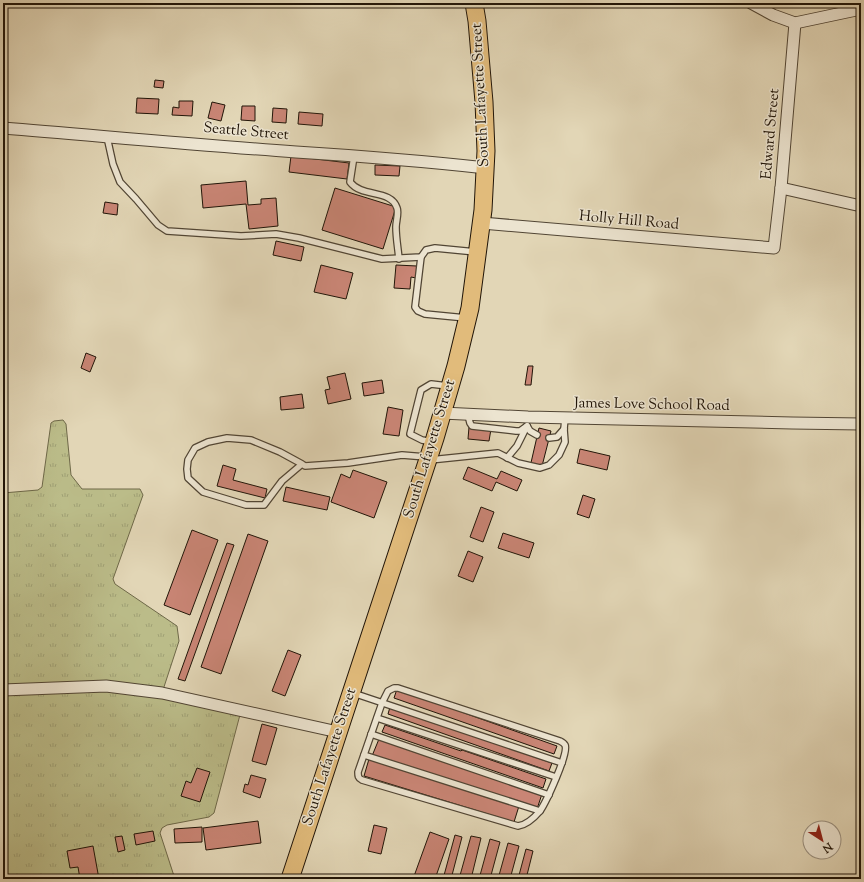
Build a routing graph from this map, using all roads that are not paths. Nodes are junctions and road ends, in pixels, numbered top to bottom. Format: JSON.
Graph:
{"nodes":[{"id":1,"x":474,"y":3,"type":"edge"},
{"id":2,"x":751,"y":3,"type":"edge"},
{"id":3,"x":861,"y":9,"type":"edge"},
{"id":4,"x":795,"y":23,"type":"junction"},
{"id":5,"x":3,"y":128,"type":"edge"},
{"id":6,"x":107,"y":137,"type":"junction"},
{"id":7,"x":354,"y":156,"type":"junction"},
{"id":8,"x":486,"y":168,"type":"junction"},
{"id":9,"x":781,"y":188,"type":"junction"},
{"id":10,"x":861,"y":206,"type":"edge"},
{"id":11,"x":482,"y":223,"type":"junction"},
{"id":12,"x":774,"y":248,"type":"joint"},
{"id":13,"x":478,"y":252,"type":"junction"},
{"id":14,"x":421,"y":257,"type":"junction"},
{"id":15,"x":399,"y":259,"type":"junction"},
{"id":16,"x":468,"y":318,"type":"junction"},
{"id":17,"x":450,"y":387,"type":"junction"},
{"id":18,"x":442,"y":413,"type":"junction"},
{"id":19,"x":528,"y":422,"type":"junction"},
{"id":20,"x":565,"y":424,"type":"junction"},
{"id":21,"x":861,"y":424,"type":"edge"},
{"id":22,"x":538,"y":435,"type":"dead end"},
{"id":23,"x":549,"y":438,"type":"dead end"},
{"id":24,"x":430,"y":453,"type":"junction"},
{"id":25,"x":507,"y":458,"type":"junction"},
{"id":26,"x":302,"y":464,"type":"junction"},
{"id":27,"x":3,"y":690,"type":"edge"},
{"id":28,"x":351,"y":693,"type":"junction"},
{"id":29,"x":382,"y":703,"type":"junction"},
{"id":30,"x":377,"y":718,"type":"junction"},
{"id":31,"x":338,"y":732,"type":"junction"},
{"id":32,"x":371,"y":734,"type":"junction"},
{"id":33,"x":364,"y":755,"type":"junction"},
{"id":34,"x":562,"y":762,"type":"junction"},
{"id":35,"x":556,"y":777,"type":"junction"},
{"id":36,"x":549,"y":795,"type":"junction"},
{"id":37,"x":540,"y":811,"type":"junction"},
{"id":38,"x":290,"y":879,"type":"edge"}],
"edges":[{"from":1,"to":8,"type":"main road","name":"South Lafayette Street"},
{"from":2,"to":4,"type":"street"},
{"from":3,"to":4,"type":"street"},
{"from":4,"to":9,"type":"street","name":"Edward Street"},
{"from":5,"to":6,"type":"street","name":"Seattle Street"},
{"from":6,"to":7,"type":"street","name":"Seattle Street"},
{"from":6,"to":15,"type":"lane"},
{"from":7,"to":8,"type":"street","name":"Seattle Street"},
{"from":7,"to":15,"type":"lane"},
{"from":8,"to":11,"type":"main road","name":"South Lafayette Street"},
{"from":9,"to":10,"type":"street"},
{"from":9,"to":12,"type":"street","name":"Edward Street"},
{"from":11,"to":12,"type":"street","name":"Holly Hill Road"},
{"from":11,"to":13,"type":"main road","name":"South Lafayette Street"},
{"from":13,"to":14,"type":"lane"},
{"from":13,"to":16,"type":"main road","name":"South Lafayette Street"},
{"from":14,"to":15,"type":"lane"},
{"from":14,"to":16,"type":"lane"},
{"from":16,"to":17,"type":"main road","name":"South Lafayette Street"},
{"from":17,"to":18,"type":"main road","name":"South Lafayette Street"},
{"from":17,"to":24,"type":"lane"},
{"from":18,"to":19,"type":"street","name":"James Love School Road"},
{"from":18,"to":24,"type":"main road","name":"South Lafayette Street"},
{"from":19,"to":20,"type":"street","name":"James Love School Road"},
{"from":19,"to":22,"type":"lane"},
{"from":19,"to":25,"type":"lane"},
{"from":20,"to":21,"type":"street","name":"James Love School Road"},
{"from":20,"to":23,"type":"lane"},
{"from":20,"to":25,"type":"lane"},
{"from":24,"to":25,"type":"lane"},
{"from":24,"to":26,"type":"lane"},
{"from":24,"to":28,"type":"main road","name":"South Lafayette Street"},
{"from":26,"to":26,"type":"lane"},
{"from":27,"to":31,"type":"street"},
{"from":28,"to":29,"type":"lane"},
{"from":28,"to":31,"type":"main road","name":"South Lafayette Street"},
{"from":29,"to":30,"type":"lane"},
{"from":29,"to":34,"type":"lane"},
{"from":29,"to":34,"type":"lane"},
{"from":30,"to":32,"type":"lane"},
{"from":30,"to":35,"type":"lane"},
{"from":31,"to":38,"type":"main road","name":"South Lafayette Street"},
{"from":32,"to":33,"type":"lane"},
{"from":32,"to":36,"type":"lane"},
{"from":33,"to":37,"type":"lane"},
{"from":33,"to":37,"type":"lane"},
{"from":34,"to":35,"type":"lane"},
{"from":35,"to":36,"type":"lane"},
{"from":36,"to":37,"type":"lane"}]}
